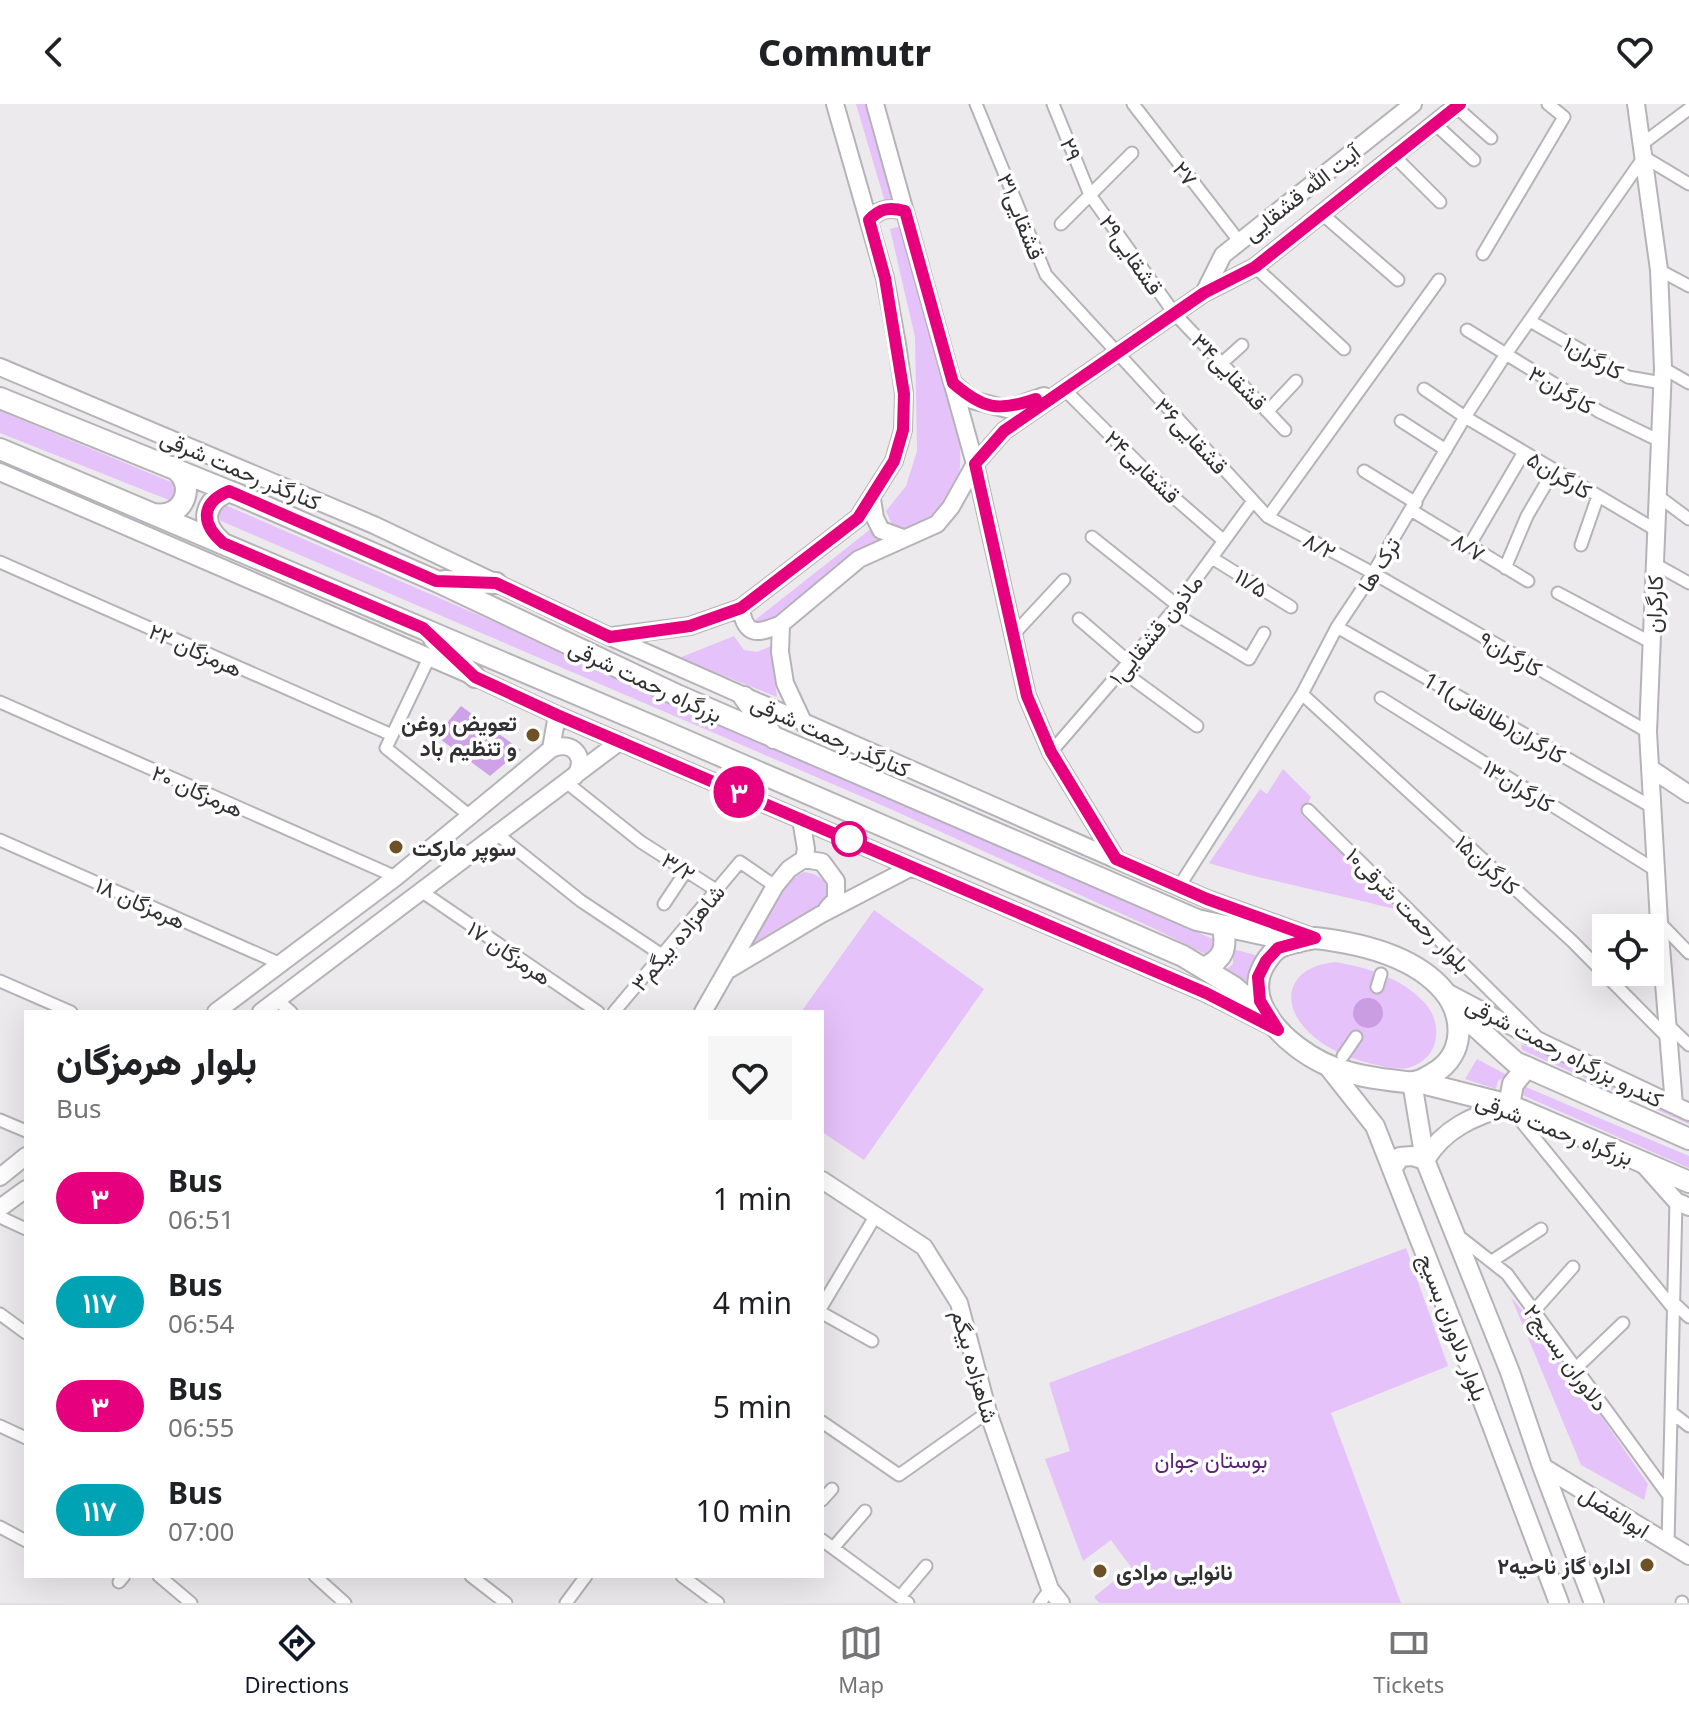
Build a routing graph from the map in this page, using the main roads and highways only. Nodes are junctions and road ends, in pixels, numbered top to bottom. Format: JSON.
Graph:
{"nodes":[{"id":1,"x":0,"y":398,"type":"edge"},
{"id":2,"x":0,"y":449,"type":"edge"},
{"id":3,"x":170,"y":466,"type":"junction"},
{"id":4,"x":241,"y":496,"type":"junction"},
{"id":5,"x":151,"y":513,"type":"junction"},
{"id":6,"x":223,"y":543,"type":"junction"},
{"id":7,"x":436,"y":581,"type":"junction"},
{"id":8,"x":496,"y":583,"type":"road end"},
{"id":9,"x":423,"y":628,"type":"junction"},
{"id":10,"x":475,"y":677,"type":"road end"},
{"id":11,"x":744,"y":697,"type":"road end"},
{"id":12,"x":774,"y":738,"type":"junction"},
{"id":13,"x":1223,"y":927,"type":"junction"},
{"id":14,"x":1306,"y":940,"type":"junction"},
{"id":15,"x":1204,"y":968,"type":"junction"},
{"id":16,"x":1447,"y":997,"type":"junction"},
{"id":17,"x":1273,"y":1023,"type":"junction"},
{"id":18,"x":1334,"y":1060,"type":"junction"},
{"id":19,"x":1527,"y":1067,"type":"junction"},
{"id":20,"x":1415,"y":1082,"type":"junction"},
{"id":21,"x":1509,"y":1105,"type":"junction"},
{"id":22,"x":1689,"y":1139,"type":"edge"},
{"id":23,"x":1425,"y":1160,"type":"junction"},
{"id":24,"x":1393,"y":1168,"type":"junction"},
{"id":25,"x":1689,"y":1182,"type":"edge"},
{"id":26,"x":1559,"y":1603,"type":"edge"},
{"id":27,"x":1594,"y":1603,"type":"edge"}],
"edges":[{"from":1,"to":3,"type":"highway","name":"بزرگراه رحمت شرقی"},
{"from":2,"to":5,"type":"highway"},
{"from":3,"to":4,"type":"highway","name":"بزرگراه رحمت شرقی"},
{"from":3,"to":5,"type":"highway"},
{"from":4,"to":6,"type":"highway"},
{"from":4,"to":7,"type":"highway","name":"بزرگراه رحمت شرقی"},
{"from":5,"to":6,"type":"highway"},
{"from":6,"to":9,"type":"highway","name":"بزرگراه رحمت شرقی"},
{"from":7,"to":8,"type":"highway"},
{"from":7,"to":12,"type":"highway","name":"بزرگراه رحمت شرقی"},
{"from":9,"to":10,"type":"highway"},
{"from":9,"to":15,"type":"highway","name":"بزرگراه رحمت شرقی"},
{"from":11,"to":12,"type":"highway"},
{"from":12,"to":13,"type":"highway","name":"بزرگراه رحمت شرقی"},
{"from":13,"to":14,"type":"highway","name":"بزرگراه رحمت شرقی"},
{"from":13,"to":15,"type":"highway"},
{"from":14,"to":16,"type":"highway"},
{"from":14,"to":17,"type":"highway"},
{"from":15,"to":17,"type":"highway","name":"بزرگراه رحمت شرقی"},
{"from":16,"to":19,"type":"highway","name":"بزرگراه رحمت شرقی"},
{"from":16,"to":20,"type":"highway"},
{"from":17,"to":18,"type":"highway"},
{"from":18,"to":20,"type":"highway"},
{"from":18,"to":24,"type":"main road","name":"بلوار دلاوران بسیج"},
{"from":19,"to":21,"type":"highway"},
{"from":19,"to":22,"type":"highway","name":"بزرگراه رحمت شرقی"},
{"from":20,"to":21,"type":"highway","name":"بزرگراه رحمت شرقی"},
{"from":20,"to":23,"type":"main road","name":"بلوار دلاوران بسیج"},
{"from":21,"to":23,"type":"main road"},
{"from":21,"to":25,"type":"highway","name":"بزرگراه رحمت شرقی"},
{"from":23,"to":24,"type":"main road"},
{"from":23,"to":27,"type":"main road","name":"بلوار دلاوران بسیج"},
{"from":24,"to":26,"type":"main road","name":"بلوار دلاوران بسیج"}]}
